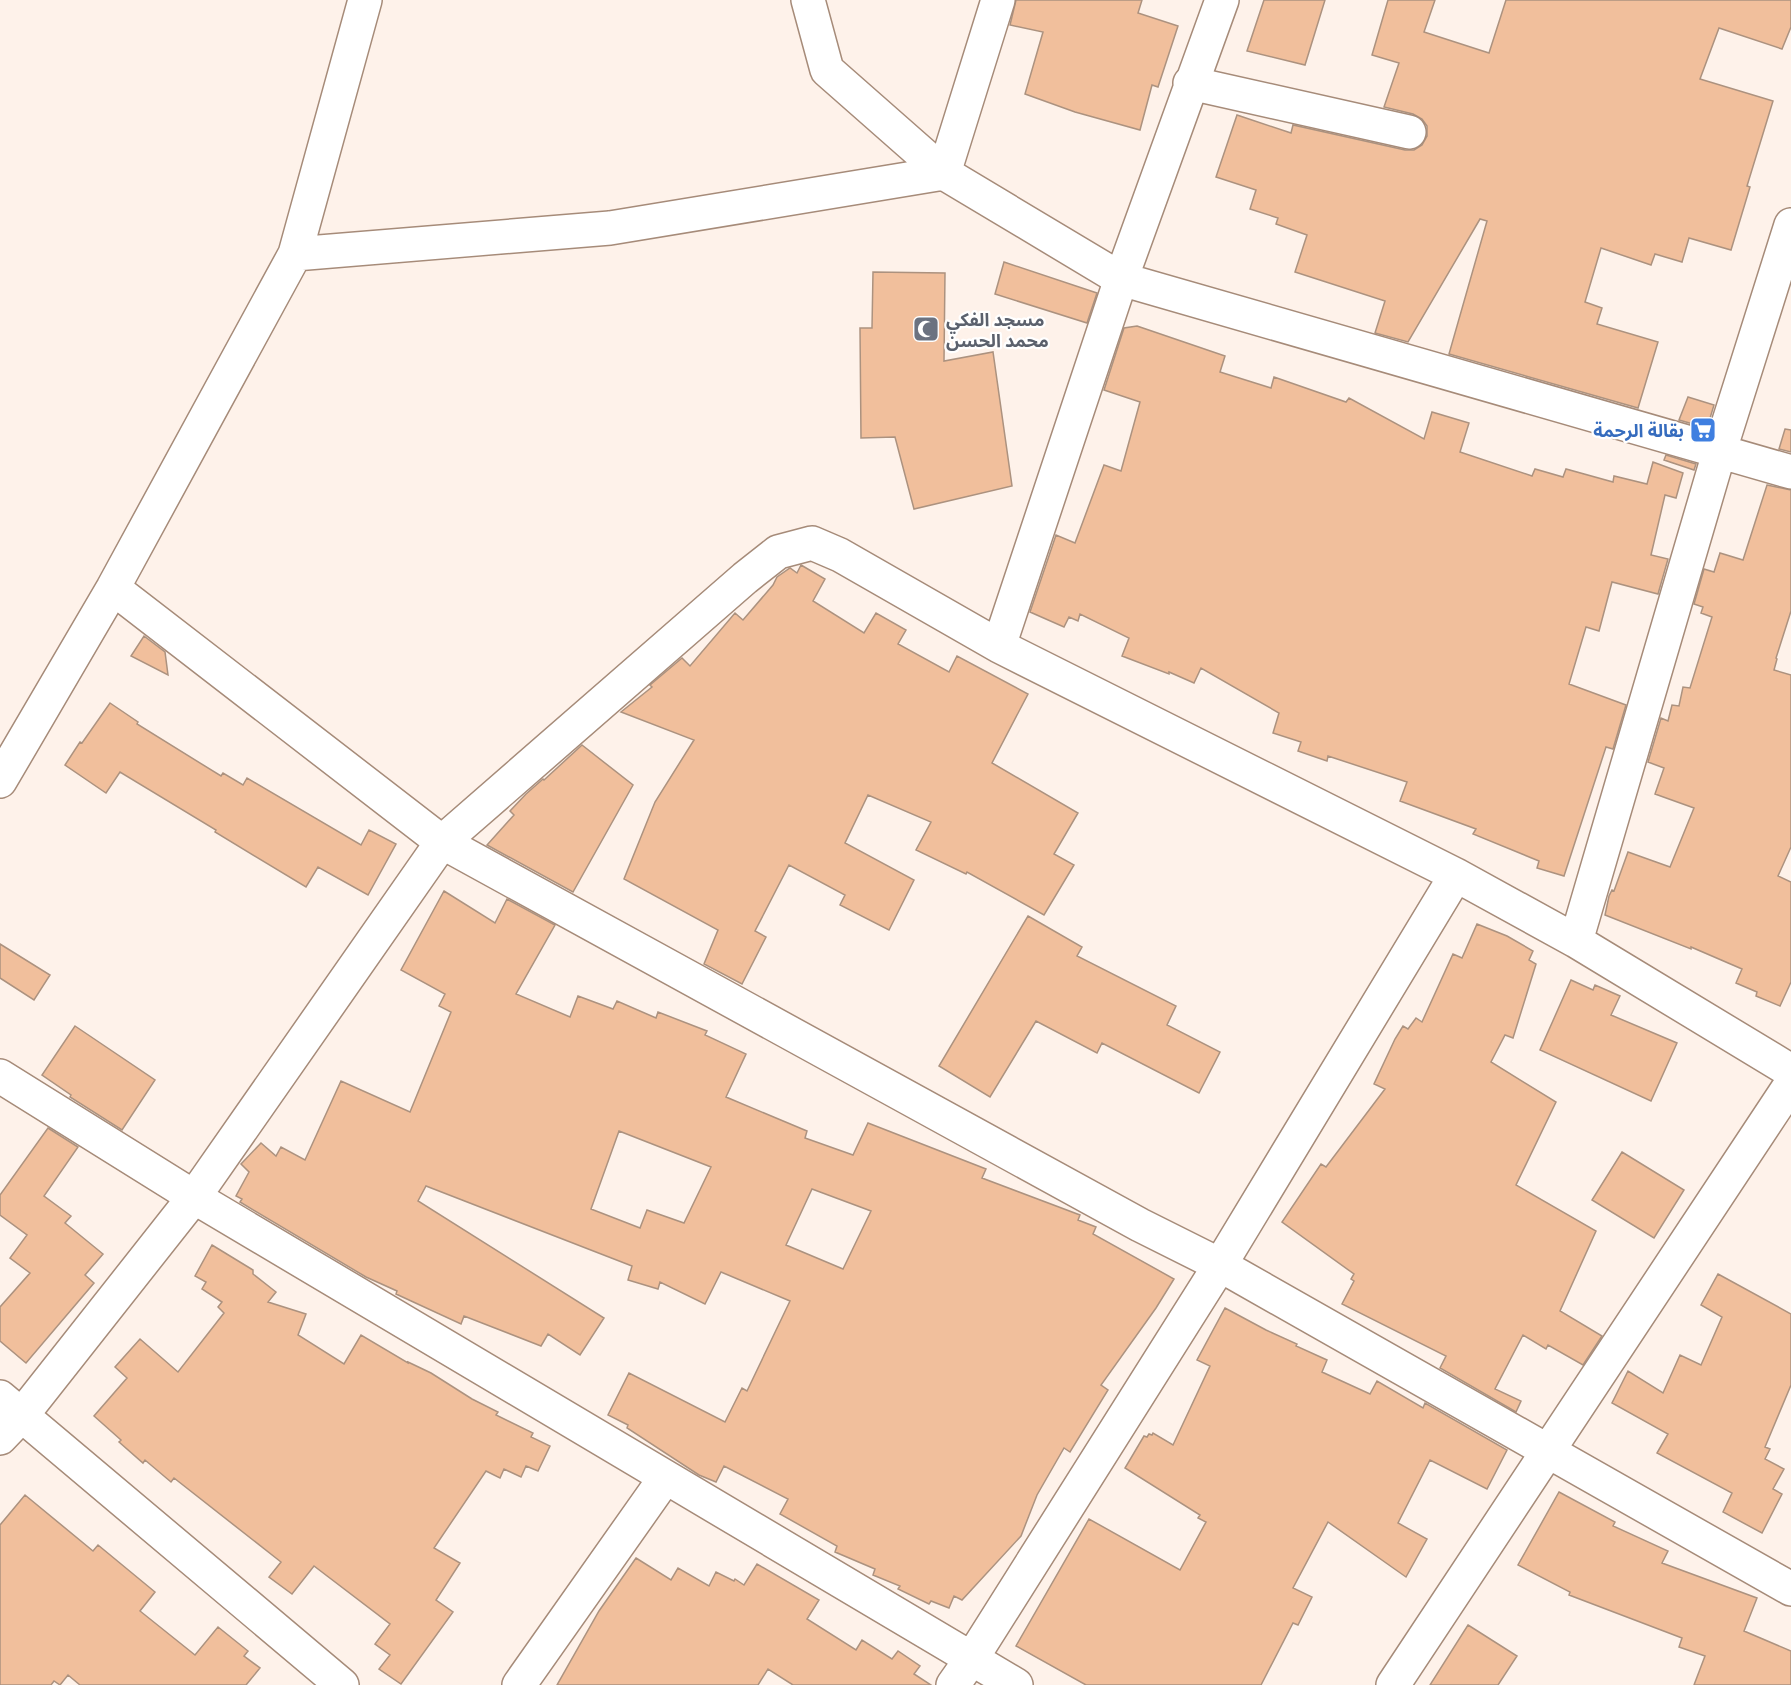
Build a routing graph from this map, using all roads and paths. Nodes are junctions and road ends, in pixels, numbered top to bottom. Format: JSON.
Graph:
{"nodes":[{"id":1,"x":365,"y":0,"type":"edge"},
{"id":2,"x":808,"y":0,"type":"edge"},
{"id":3,"x":998,"y":0,"type":"edge"},
{"id":4,"x":1222,"y":0,"type":"edge"},
{"id":5,"x":1190,"y":83,"type":"junction"},
{"id":6,"x":1409,"y":132,"type":"dead end"},
{"id":7,"x":944,"y":174,"type":"junction"},
{"id":8,"x":1791,"y":225,"type":"edge"},
{"id":9,"x":295,"y":254,"type":"junction"},
{"id":10,"x":1121,"y":279,"type":"junction"},
{"id":11,"x":1719,"y":453,"type":"junction"},
{"id":12,"x":1791,"y":472,"type":"edge"},
{"id":13,"x":113,"y":588,"type":"junction"},
{"id":14,"x":999,"y":646,"type":"junction"},
{"id":15,"x":0,"y":781,"type":"edge"},
{"id":16,"x":442,"y":842,"type":"junction"},
{"id":17,"x":1456,"y":875,"type":"junction"},
{"id":18,"x":1576,"y":941,"type":"junction"},
{"id":19,"x":1791,"y":1071,"type":"edge"},
{"id":20,"x":0,"y":1076,"type":"edge"},
{"id":21,"x":1791,"y":1084,"type":"edge"},
{"id":22,"x":194,"y":1197,"type":"junction"},
{"id":23,"x":1220,"y":1265,"type":"junction"},
{"id":24,"x":7,"y":1417,"type":"edge"},
{"id":25,"x":1547,"y":1452,"type":"junction"},
{"id":26,"x":665,"y":1478,"type":"junction"},
{"id":27,"x":1791,"y":1589,"type":"edge"},
{"id":28,"x":972,"y":1658,"type":"junction"},
{"id":29,"x":342,"y":1685,"type":"edge"},
{"id":30,"x":519,"y":1685,"type":"edge"},
{"id":31,"x":953,"y":1685,"type":"edge"},
{"id":32,"x":1016,"y":1685,"type":"edge"},
{"id":33,"x":1393,"y":1685,"type":"edge"}],
"edges":[{"from":1,"to":9,"type":"street"},
{"from":2,"to":7,"type":"street"},
{"from":3,"to":7,"type":"street"},
{"from":4,"to":5,"type":"street"},
{"from":5,"to":6,"type":"street"},
{"from":5,"to":10,"type":"street"},
{"from":7,"to":9,"type":"street"},
{"from":7,"to":10,"type":"street"},
{"from":8,"to":11,"type":"street"},
{"from":9,"to":13,"type":"street"},
{"from":10,"to":11,"type":"street"},
{"from":10,"to":14,"type":"street"},
{"from":11,"to":12,"type":"street"},
{"from":11,"to":18,"type":"street"},
{"from":13,"to":15,"type":"street"},
{"from":13,"to":16,"type":"street"},
{"from":14,"to":16,"type":"street"},
{"from":14,"to":17,"type":"street"},
{"from":16,"to":22,"type":"street"},
{"from":16,"to":23,"type":"street"},
{"from":17,"to":18,"type":"street"},
{"from":17,"to":23,"type":"street"},
{"from":18,"to":19,"type":"street"},
{"from":20,"to":22,"type":"street"},
{"from":21,"to":25,"type":"street"},
{"from":22,"to":24,"type":"street"},
{"from":22,"to":26,"type":"street"},
{"from":23,"to":25,"type":"street"},
{"from":23,"to":28,"type":"street"},
{"from":24,"to":29,"type":"street"},
{"from":25,"to":27,"type":"street"},
{"from":25,"to":33,"type":"street"},
{"from":26,"to":28,"type":"street"},
{"from":26,"to":30,"type":"street"},
{"from":28,"to":31,"type":"street"},
{"from":28,"to":32,"type":"street"}]}
